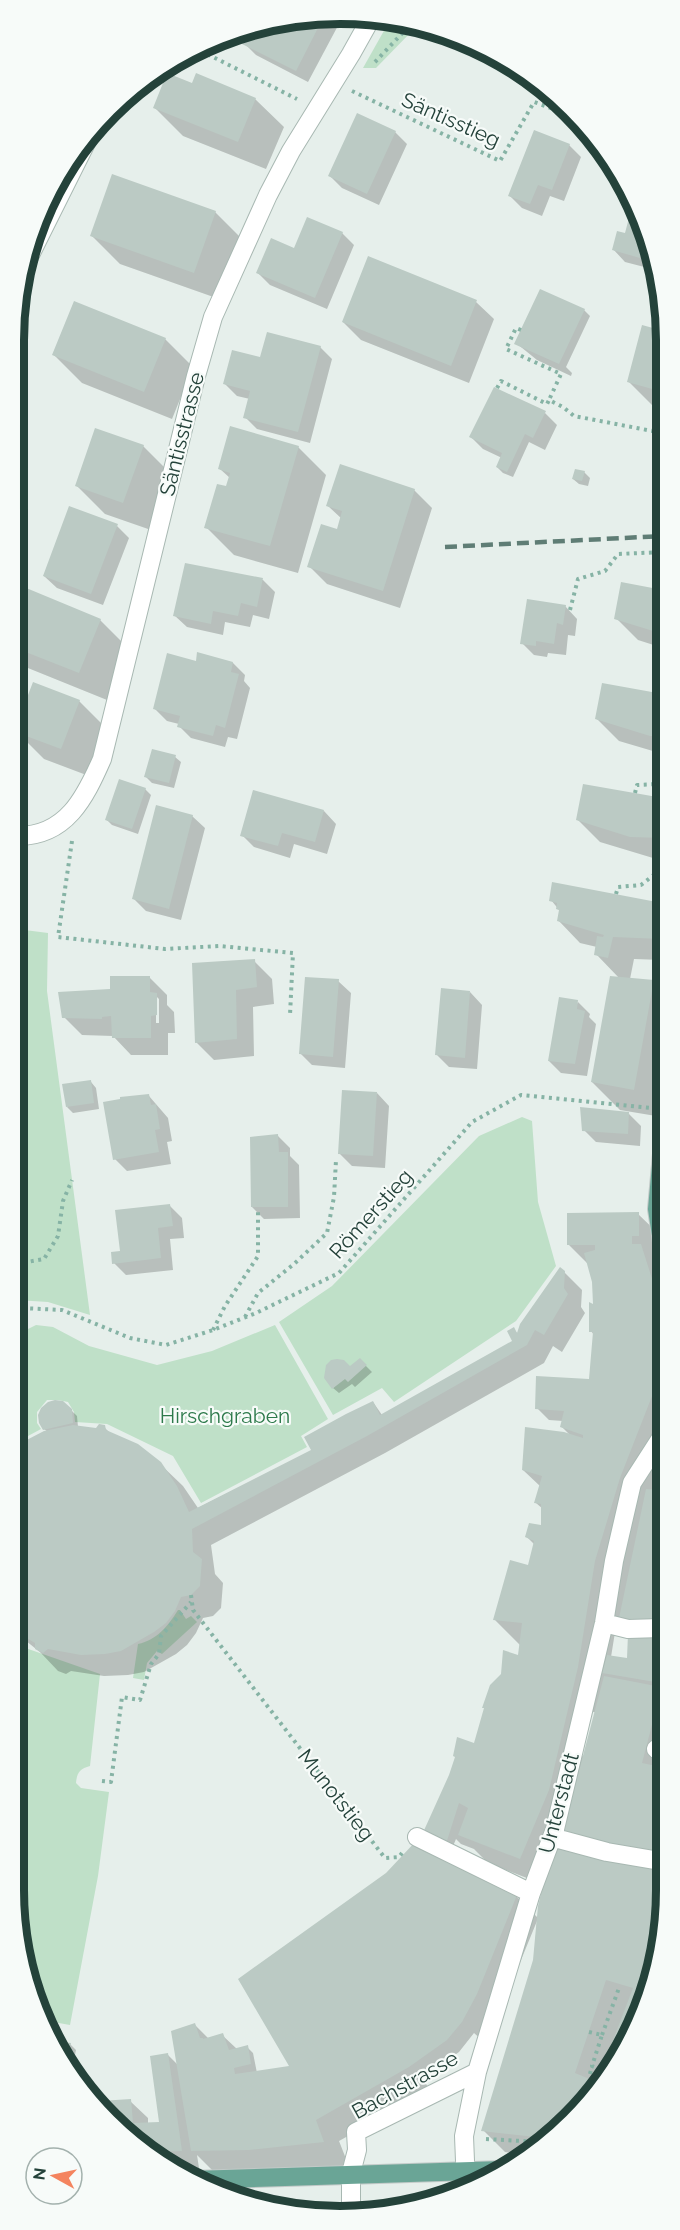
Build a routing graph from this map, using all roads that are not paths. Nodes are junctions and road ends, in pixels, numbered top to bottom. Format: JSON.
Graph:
{"nodes":[{"id":1,"x":367,"y":26,"type":"edge"},
{"id":2,"x":69,"y":178,"type":"edge"},
{"id":3,"x":48,"y":219,"type":"edge"},
{"id":4,"x":24,"y":836,"type":"edge"},
{"id":5,"x":656,"y":1446,"type":"edge"},
{"id":6,"x":603,"y":1623,"type":"junction"},
{"id":7,"x":656,"y":1628,"type":"edge"},
{"id":8,"x":555,"y":1829,"type":"junction"},
{"id":9,"x":417,"y":1837,"type":"road end"},
{"id":10,"x":656,"y":1860,"type":"edge"},
{"id":11,"x":531,"y":1893,"type":"junction"},
{"id":12,"x":477,"y":2072,"type":"junction"},
{"id":13,"x":351,"y":2173,"type":"junction"},
{"id":14,"x":466,"y":2178,"type":"edge"},
{"id":15,"x":213,"y":2179,"type":"edge"},
{"id":16,"x":351,"y":2205,"type":"edge"}],
"edges":[{"from":1,"to":4,"type":"street","name":"Säntisstrasse"},
{"from":2,"to":3,"type":"street"},
{"from":5,"to":6,"type":"street","name":"Unterstadt"},
{"from":6,"to":7,"type":"street"},
{"from":6,"to":8,"type":"street","name":"Unterstadt"},
{"from":8,"to":10,"type":"street"},
{"from":8,"to":11,"type":"street","name":"Unterstadt"},
{"from":9,"to":11,"type":"street"},
{"from":11,"to":12,"type":"street","name":"Unterstadt"},
{"from":12,"to":13,"type":"street","name":"Bachstrasse"},
{"from":12,"to":14,"type":"street","name":"Unterstadt"},
{"from":13,"to":14,"type":"main road"},
{"from":13,"to":15,"type":"main road"},
{"from":13,"to":16,"type":"street"}]}
